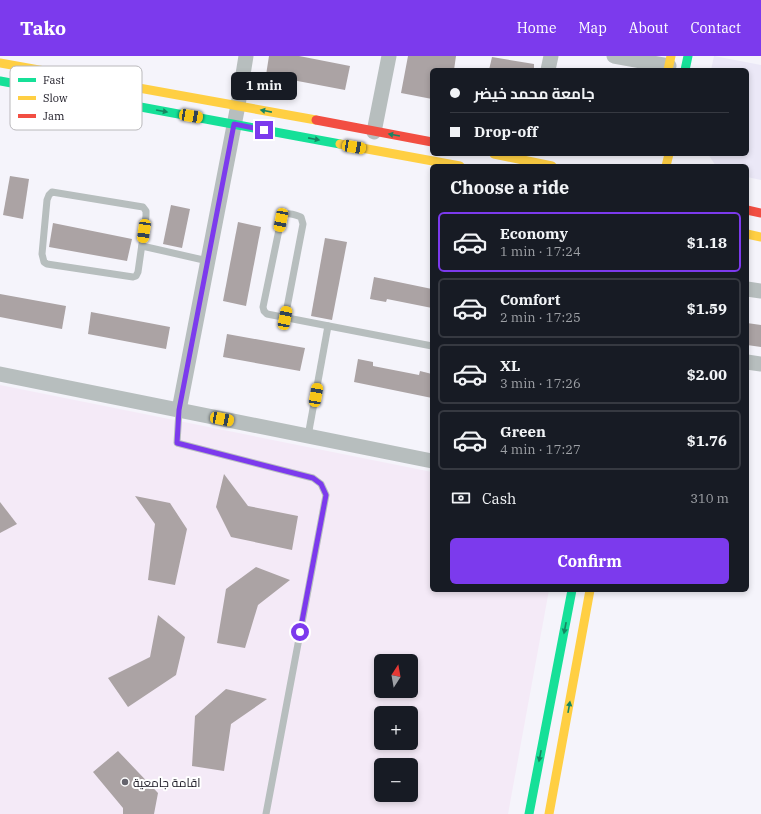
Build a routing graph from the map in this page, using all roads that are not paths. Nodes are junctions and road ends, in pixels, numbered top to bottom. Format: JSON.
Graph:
{"nodes":[{"id":1,"x":246,"y":56,"type":"edge"},
{"id":2,"x":389,"y":56,"type":"edge"},
{"id":3,"x":551,"y":56,"type":"edge"},
{"id":4,"x":614,"y":56,"type":"edge"},
{"id":5,"x":688,"y":56,"type":"edge"},
{"id":6,"x":0,"y":63,"type":"edge"},
{"id":7,"x":670,"y":64,"type":"edge"},
{"id":8,"x":17,"y":66,"type":"edge"},
{"id":9,"x":548,"y":68,"type":"edge"},
{"id":10,"x":685,"y":68,"type":"edge"},
{"id":11,"x":0,"y":81,"type":"edge"},
{"id":12,"x":10,"y":83,"type":"edge"},
{"id":13,"x":142,"y":88,"type":"edge"},
{"id":14,"x":238,"y":105,"type":"junction"},
{"id":15,"x":142,"y":107,"type":"edge"},
{"id":16,"x":234,"y":124,"type":"junction"},
{"id":17,"x":374,"y":132,"type":"junction"},
{"id":18,"x":430,"y":142,"type":"edge"},
{"id":19,"x":504,"y":156,"type":"edge"},
{"id":20,"x":449,"y":164,"type":"edge"},
{"id":21,"x":542,"y":164,"type":"edge"},
{"id":22,"x":749,"y":210,"type":"edge"},
{"id":23,"x":761,"y":213,"type":"edge"},
{"id":24,"x":749,"y":234,"type":"edge"},
{"id":25,"x":761,"y":237,"type":"edge"},
{"id":26,"x":142,"y":246,"type":"junction"},
{"id":27,"x":208,"y":261,"type":"junction"},
{"id":28,"x":749,"y":289,"type":"edge"},
{"id":29,"x":761,"y":291,"type":"edge"},
{"id":30,"x":285,"y":318,"type":"junction"},
{"id":31,"x":328,"y":326,"type":"junction"},
{"id":32,"x":430,"y":346,"type":"edge"},
{"id":33,"x":749,"y":362,"type":"edge"},
{"id":34,"x":761,"y":364,"type":"edge"},
{"id":35,"x":0,"y":374,"type":"edge"},
{"id":36,"x":179,"y":410,"type":"junction"},
{"id":37,"x":308,"y":436,"type":"junction"},
{"id":38,"x":430,"y":461,"type":"edge"},
{"id":39,"x":572,"y":592,"type":"edge"},
{"id":40,"x":590,"y":592,"type":"edge"},
{"id":41,"x":266,"y":814,"type":"edge"},
{"id":42,"x":529,"y":814,"type":"edge"},
{"id":43,"x":549,"y":814,"type":"edge"}],
"edges":[{"from":1,"to":14,"type":"street"},
{"from":2,"to":17,"type":"street"},
{"from":3,"to":9,"type":"street"},
{"from":4,"to":7,"type":"street"},
{"from":5,"to":10,"type":"main road"},
{"from":6,"to":8,"type":"main road"},
{"from":11,"to":12,"type":"main road","one_way":true},
{"from":13,"to":14,"type":"main road"},
{"from":14,"to":16,"type":"street"},
{"from":17,"to":14,"type":"main road","one_way":true},
{"from":15,"to":16,"type":"main road","one_way":true},
{"from":16,"to":20,"type":"main road","one_way":true},
{"from":16,"to":27,"type":"street"},
{"from":18,"to":17,"type":"main road","one_way":true},
{"from":19,"to":21,"type":"main road"},
{"from":22,"to":23,"type":"main road"},
{"from":24,"to":25,"type":"main road"},
{"from":26,"to":26,"type":"lane"},
{"from":26,"to":27,"type":"lane"},
{"from":27,"to":36,"type":"street"},
{"from":28,"to":29,"type":"street"},
{"from":30,"to":30,"type":"lane"},
{"from":30,"to":31,"type":"lane"},
{"from":31,"to":32,"type":"lane"},
{"from":31,"to":37,"type":"lane"},
{"from":33,"to":34,"type":"street"},
{"from":35,"to":36,"type":"street"},
{"from":36,"to":37,"type":"street"},
{"from":36,"to":41,"type":"lane"},
{"from":37,"to":38,"type":"street"},
{"from":39,"to":42,"type":"main road","one_way":true},
{"from":43,"to":40,"type":"main road","one_way":true}]}
